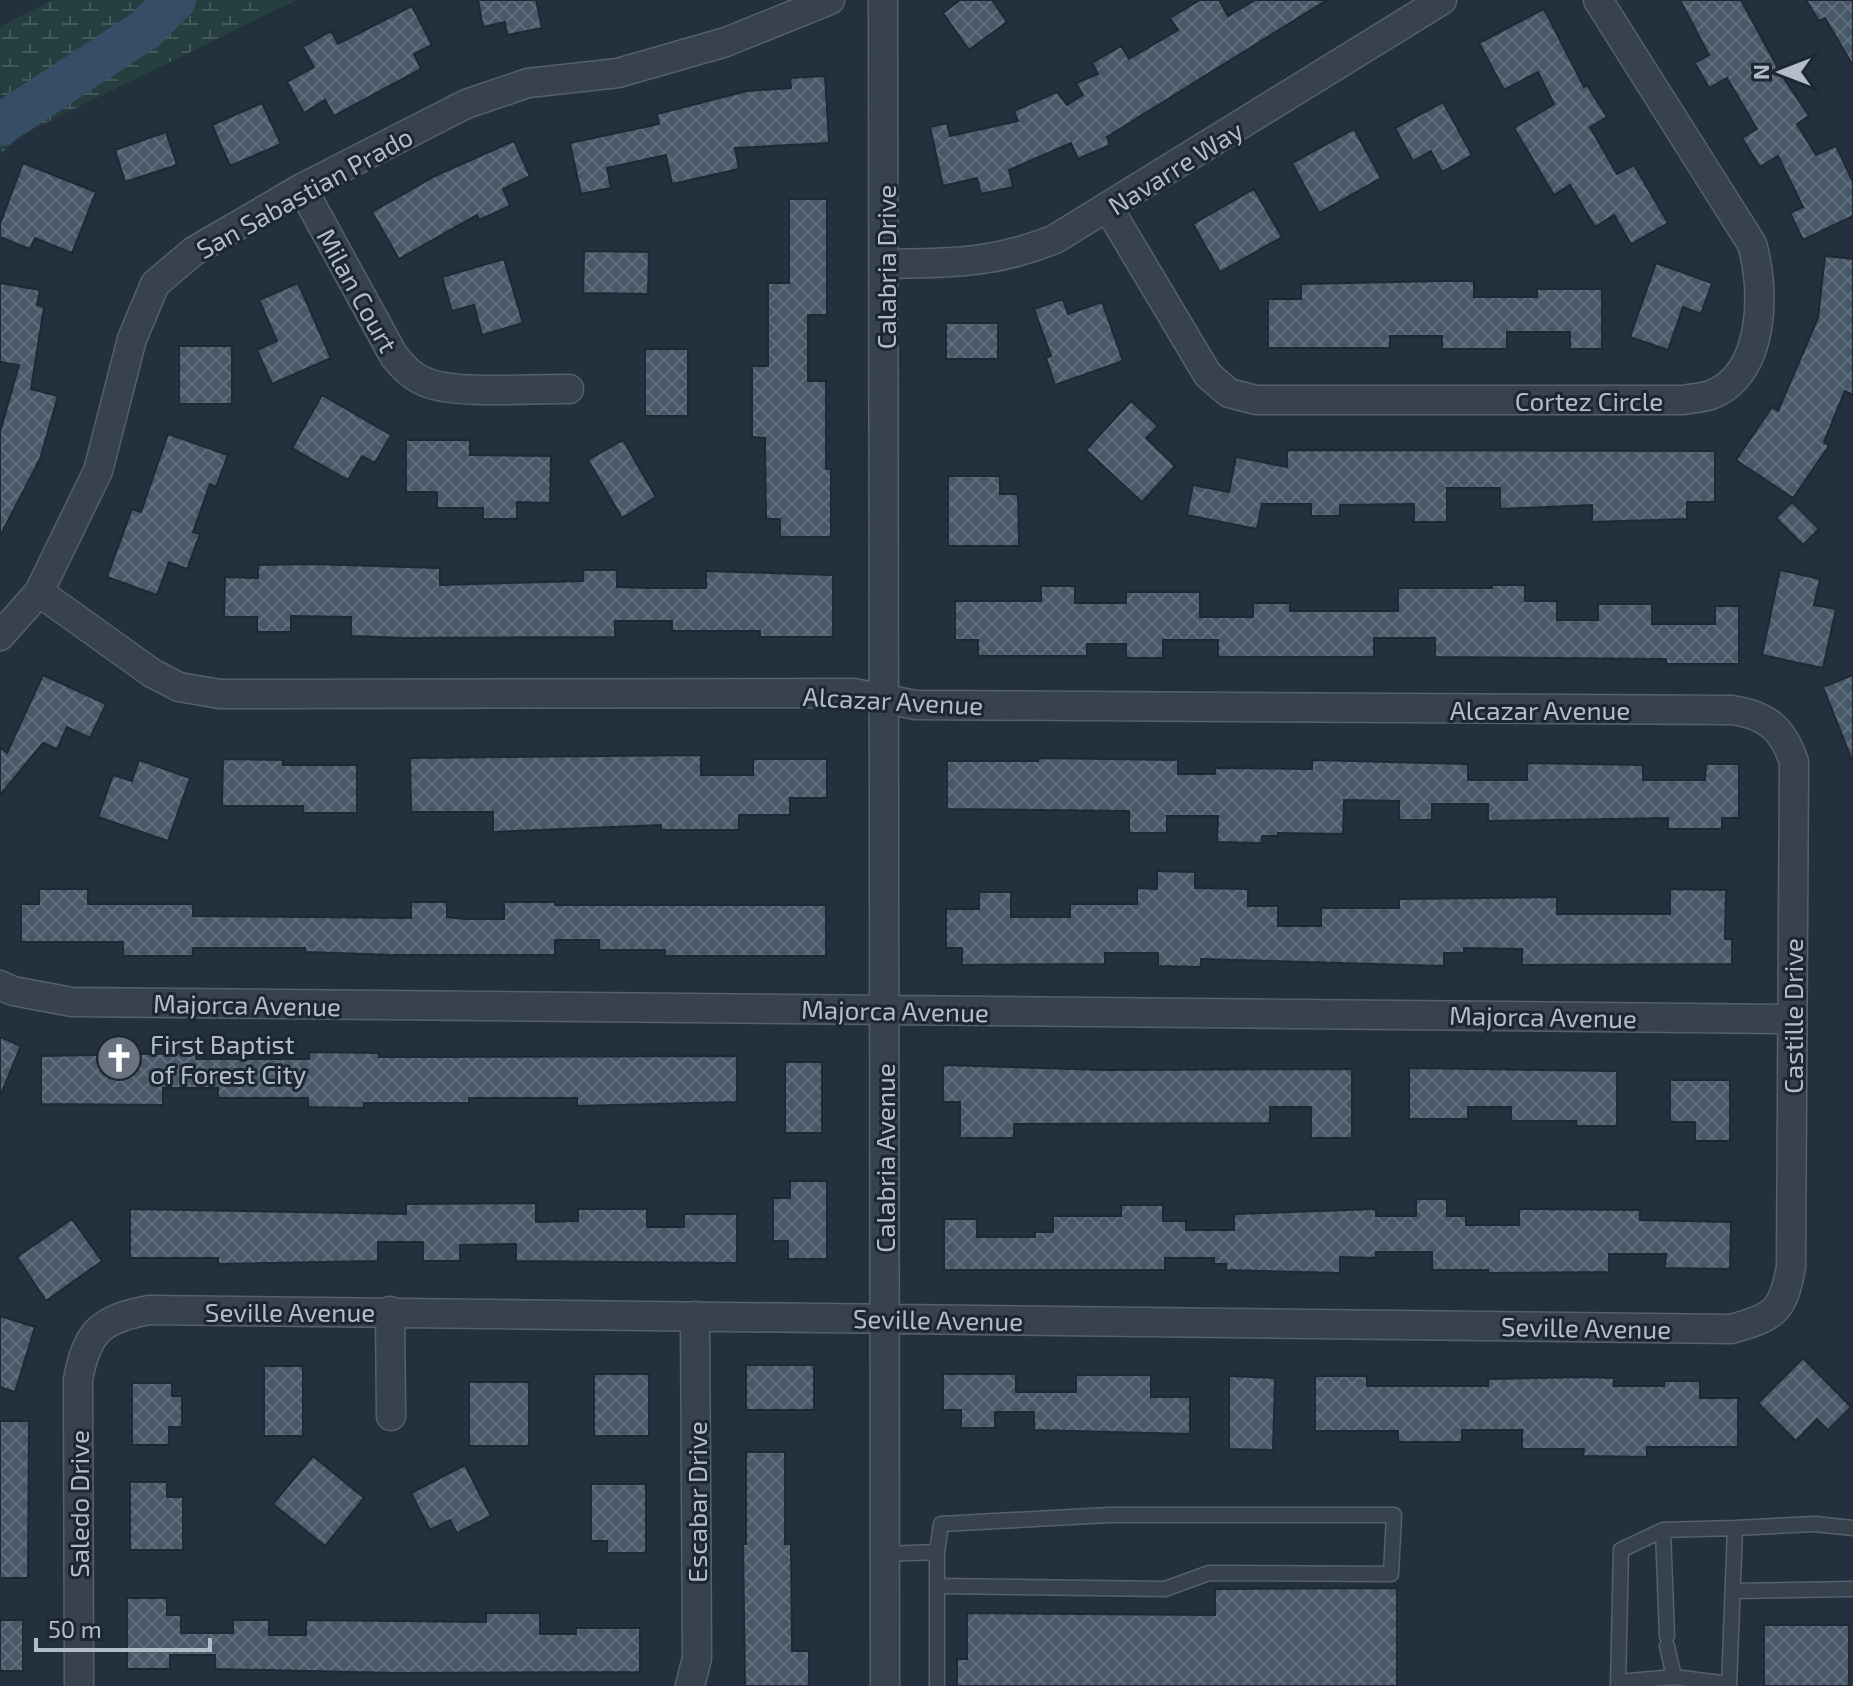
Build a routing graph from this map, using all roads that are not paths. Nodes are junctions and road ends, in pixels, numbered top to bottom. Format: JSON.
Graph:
{"nodes":[{"id":1,"x":830,"y":0,"type":"edge"},
{"id":2,"x":883,"y":0,"type":"edge"},
{"id":3,"x":1442,"y":0,"type":"edge"},
{"id":4,"x":1598,"y":0,"type":"edge"},
{"id":5,"x":302,"y":188,"type":"junction"},
{"id":6,"x":1109,"y":209,"type":"junction"},
{"id":7,"x":885,"y":264,"type":"junction"},
{"id":8,"x":569,"y":389,"type":"dead end"},
{"id":9,"x":886,"y":534,"type":"joint"},
{"id":10,"x":39,"y":592,"type":"junction"},
{"id":11,"x":0,"y":636,"type":"edge"},
{"id":12,"x":887,"y":699,"type":"junction"},
{"id":13,"x":1773,"y":724,"type":"joint"},
{"id":14,"x":0,"y":985,"type":"edge"},
{"id":15,"x":884,"y":1010,"type":"junction"},
{"id":16,"x":1792,"y":1019,"type":"junction"},
{"id":17,"x":1778,"y":1310,"type":"joint"},
{"id":18,"x":390,"y":1311,"type":"junction"},
{"id":19,"x":695,"y":1316,"type":"junction"},
{"id":20,"x":884,"y":1318,"type":"junction"},
{"id":21,"x":98,"y":1327,"type":"joint"},
{"id":22,"x":391,"y":1416,"type":"dead end"},
{"id":23,"x":1735,"y":1528,"type":"junction"},
{"id":24,"x":1853,"y":1528,"type":"edge"},
{"id":25,"x":1663,"y":1530,"type":"junction"},
{"id":26,"x":937,"y":1552,"type":"junction"},
{"id":27,"x":885,"y":1554,"type":"junction"},
{"id":28,"x":937,"y":1586,"type":"junction"},
{"id":29,"x":1853,"y":1589,"type":"edge"},
{"id":30,"x":1733,"y":1591,"type":"junction"},
{"id":31,"x":1674,"y":1677,"type":"junction"},
{"id":32,"x":1618,"y":1684,"type":"edge"},
{"id":33,"x":1729,"y":1685,"type":"edge"},
{"id":34,"x":79,"y":1686,"type":"edge"},
{"id":35,"x":690,"y":1686,"type":"edge"},
{"id":36,"x":885,"y":1686,"type":"edge"},
{"id":37,"x":937,"y":1686,"type":"edge"}],
"edges":[{"from":1,"to":5,"type":"street","name":"San Sabastian Prado"},
{"from":2,"to":7,"type":"street","name":"Calabria Drive"},
{"from":3,"to":6,"type":"street","name":"Navarre Way"},
{"from":4,"to":6,"type":"street","name":"Cortez Circle"},
{"from":5,"to":8,"type":"street","name":"Milan Court"},
{"from":5,"to":10,"type":"street","name":"San Sabastian Prado"},
{"from":6,"to":7,"type":"street","name":"Navarre Way"},
{"from":7,"to":9,"type":"street","name":"Calabria Drive"},
{"from":9,"to":12,"type":"street","name":"Calabria Avenue"},
{"from":10,"to":11,"type":"street","name":"San Sabastian Prado"},
{"from":10,"to":12,"type":"street","name":"Alcazar Avenue"},
{"from":12,"to":13,"type":"street","name":"Alcazar Avenue"},
{"from":12,"to":15,"type":"street","name":"Calabria Avenue"},
{"from":13,"to":16,"type":"street","name":"Castille Drive"},
{"from":14,"to":15,"type":"street","name":"Majorca Avenue"},
{"from":15,"to":16,"type":"street","name":"Majorca Avenue"},
{"from":15,"to":20,"type":"street","name":"Calabria Avenue"},
{"from":16,"to":17,"type":"street","name":"Castille Drive"},
{"from":17,"to":20,"type":"street","name":"Seville Avenue"},
{"from":18,"to":19,"type":"street","name":"Seville Avenue"},
{"from":18,"to":21,"type":"street","name":"Seville Avenue"},
{"from":18,"to":22,"type":"street"},
{"from":19,"to":20,"type":"street","name":"Seville Avenue"},
{"from":19,"to":35,"type":"street","name":"Escabar Drive"},
{"from":20,"to":27,"type":"street","name":"Calabria Avenue"},
{"from":21,"to":34,"type":"street","name":"Saledo Drive"},
{"from":23,"to":24,"type":"lane"},
{"from":23,"to":25,"type":"lane"},
{"from":23,"to":30,"type":"lane"},
{"from":25,"to":31,"type":"lane"},
{"from":25,"to":32,"type":"lane"},
{"from":26,"to":27,"type":"lane"},
{"from":26,"to":28,"type":"lane"},
{"from":26,"to":28,"type":"lane"},
{"from":27,"to":36,"type":"street","name":"Calabria Avenue"},
{"from":28,"to":37,"type":"lane"},
{"from":29,"to":30,"type":"lane"},
{"from":30,"to":33,"type":"lane"},
{"from":31,"to":32,"type":"lane"},
{"from":31,"to":33,"type":"lane"}]}
